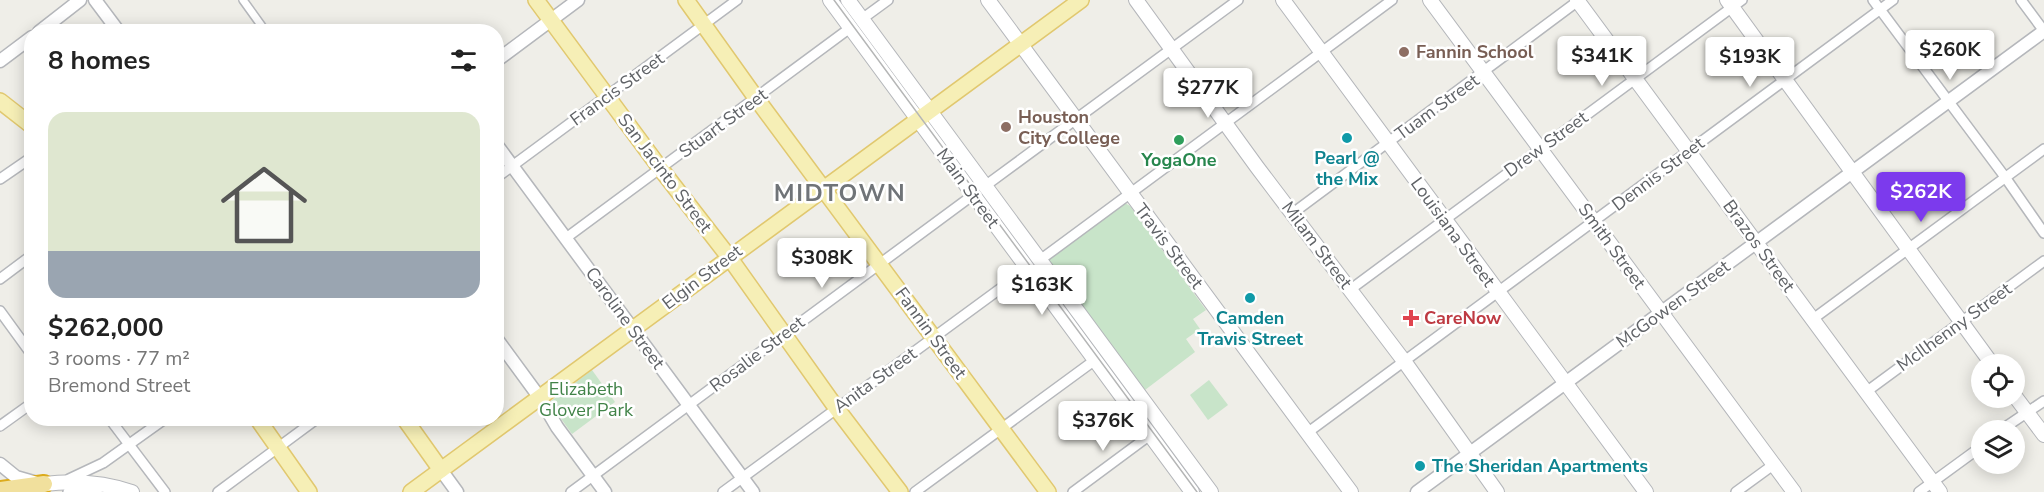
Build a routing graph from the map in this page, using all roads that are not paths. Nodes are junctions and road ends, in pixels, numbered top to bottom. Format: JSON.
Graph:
{"nodes":[{"id":1,"x":80,"y":0,"type":"edge"},
{"id":2,"x":95,"y":0,"type":"edge"},
{"id":3,"x":243,"y":0,"type":"edge"},
{"id":4,"x":536,"y":0,"type":"edge"},
{"id":5,"x":578,"y":0,"type":"edge"},
{"id":6,"x":686,"y":0,"type":"edge"},
{"id":7,"x":738,"y":0,"type":"edge"},
{"id":8,"x":830,"y":0,"type":"edge"},
{"id":9,"x":848,"y":0,"type":"edge"},
{"id":10,"x":888,"y":0,"type":"edge"},
{"id":11,"x":988,"y":0,"type":"edge"},
{"id":12,"x":1080,"y":0,"type":"edge"},
{"id":13,"x":1136,"y":0,"type":"edge"},
{"id":14,"x":1238,"y":0,"type":"edge"},
{"id":15,"x":1283,"y":0,"type":"edge"},
{"id":16,"x":1392,"y":0,"type":"edge"},
{"id":17,"x":1430,"y":0,"type":"edge"},
{"id":18,"x":1578,"y":0,"type":"edge"},
{"id":19,"x":1874,"y":0,"type":"edge"},
{"id":20,"x":1893,"y":0,"type":"edge"},
{"id":21,"x":2021,"y":0,"type":"edge"},
{"id":22,"x":1734,"y":3,"type":"edge"},
{"id":23,"x":1880,"y":9,"type":"junction"},
{"id":24,"x":862,"y":19,"type":"junction"},
{"id":25,"x":551,"y":20,"type":"junction"},
{"id":26,"x":49,"y":24,"type":"edge"},
{"id":27,"x":113,"y":24,"type":"edge"},
{"id":28,"x":260,"y":24,"type":"edge"},
{"id":29,"x":704,"y":25,"type":"junction"},
{"id":30,"x":850,"y":28,"type":"junction"},
{"id":31,"x":2044,"y":31,"type":"edge"},
{"id":32,"x":24,"y":43,"type":"edge"},
{"id":33,"x":1021,"y":44,"type":"junction"},
{"id":34,"x":1172,"y":49,"type":"junction"},
{"id":35,"x":1322,"y":52,"type":"junction"},
{"id":36,"x":504,"y":55,"type":"edge"},
{"id":37,"x":0,"y":61,"type":"edge"},
{"id":38,"x":1484,"y":72,"type":"junction"},
{"id":39,"x":1636,"y":79,"type":"junction"},
{"id":40,"x":1785,"y":79,"type":"junction"},
{"id":41,"x":607,"y":96,"type":"junction"},
{"id":42,"x":756,"y":98,"type":"junction"},
{"id":43,"x":0,"y":100,"type":"edge"},
{"id":44,"x":1947,"y":100,"type":"junction"},
{"id":45,"x":924,"y":116,"type":"junction"},
{"id":46,"x":1076,"y":119,"type":"junction"},
{"id":47,"x":24,"y":120,"type":"edge"},
{"id":48,"x":1226,"y":123,"type":"junction"},
{"id":49,"x":1388,"y":142,"type":"junction"},
{"id":50,"x":1540,"y":149,"type":"junction"},
{"id":51,"x":2044,"y":149,"type":"edge"},
{"id":52,"x":1689,"y":151,"type":"junction"},
{"id":53,"x":504,"y":155,"type":"edge"},
{"id":54,"x":24,"y":162,"type":"edge"},
{"id":55,"x":512,"y":166,"type":"junction"},
{"id":56,"x":660,"y":168,"type":"junction"},
{"id":57,"x":504,"y":172,"type":"edge"},
{"id":58,"x":1852,"y":172,"type":"junction"},
{"id":59,"x":2005,"y":177,"type":"junction"},
{"id":60,"x":0,"y":179,"type":"edge"},
{"id":61,"x":985,"y":186,"type":"junction"},
{"id":62,"x":824,"y":188,"type":"junction"},
{"id":63,"x":1130,"y":194,"type":"junction"},
{"id":64,"x":973,"y":195,"type":"junction"},
{"id":65,"x":1293,"y":213,"type":"junction"},
{"id":66,"x":1445,"y":220,"type":"junction"},
{"id":67,"x":1594,"y":221,"type":"junction"},
{"id":68,"x":2044,"y":233,"type":"edge"},
{"id":69,"x":566,"y":238,"type":"junction"},
{"id":70,"x":1757,"y":242,"type":"junction"},
{"id":71,"x":1908,"y":249,"type":"junction"},
{"id":72,"x":729,"y":257,"type":"junction"},
{"id":73,"x":1040,"y":260,"type":"junction"},
{"id":74,"x":24,"y":261,"type":"edge"},
{"id":75,"x":2043,"y":262,"type":"edge"},
{"id":76,"x":880,"y":263,"type":"junction"},
{"id":77,"x":1028,"y":269,"type":"junction"},
{"id":78,"x":0,"y":279,"type":"edge"},
{"id":79,"x":1351,"y":289,"type":"junction"},
{"id":80,"x":1497,"y":292,"type":"junction"},
{"id":81,"x":0,"y":311,"type":"edge"},
{"id":82,"x":1660,"y":313,"type":"junction"},
{"id":83,"x":1813,"y":319,"type":"junction"},
{"id":84,"x":1961,"y":322,"type":"junction"},
{"id":85,"x":633,"y":328,"type":"junction"},
{"id":86,"x":785,"y":334,"type":"junction"},
{"id":87,"x":933,"y":338,"type":"junction"},
{"id":88,"x":24,"y":344,"type":"edge"},
{"id":89,"x":504,"y":349,"type":"edge"},
{"id":90,"x":1985,"y":354,"type":"edge"},
{"id":91,"x":1095,"y":360,"type":"junction"},
{"id":92,"x":1404,"y":361,"type":"junction"},
{"id":93,"x":1565,"y":383,"type":"junction"},
{"id":94,"x":1866,"y":392,"type":"junction"},
{"id":95,"x":540,"y":398,"type":"junction"},
{"id":96,"x":2044,"y":401,"type":"edge"},
{"id":97,"x":689,"y":405,"type":"junction"},
{"id":98,"x":2024,"y":408,"type":"edge"},
{"id":99,"x":24,"y":409,"type":"edge"},
{"id":100,"x":837,"y":409,"type":"junction"},
{"id":101,"x":2027,"y":412,"type":"junction"},
{"id":102,"x":2015,"y":420,"type":"edge"},
{"id":103,"x":504,"y":424,"type":"edge"},
{"id":104,"x":0,"y":426,"type":"edge"},
{"id":105,"x":115,"y":426,"type":"edge"},
{"id":106,"x":155,"y":426,"type":"edge"},
{"id":107,"x":263,"y":426,"type":"edge"},
{"id":108,"x":307,"y":426,"type":"edge"},
{"id":109,"x":410,"y":426,"type":"edge"},
{"id":110,"x":502,"y":426,"type":"edge"},
{"id":111,"x":1002,"y":428,"type":"junction"},
{"id":112,"x":1307,"y":433,"type":"junction"},
{"id":113,"x":1150,"y":435,"type":"junction"},
{"id":114,"x":2044,"y":435,"type":"edge"},
{"id":115,"x":128,"y":445,"type":"junction"},
{"id":116,"x":278,"y":448,"type":"junction"},
{"id":117,"x":1469,"y":454,"type":"junction"},
{"id":118,"x":1971,"y":456,"type":"edge"},
{"id":119,"x":0,"y":464,"type":"edge"},
{"id":120,"x":1773,"y":465,"type":"junction"},
{"id":121,"x":441,"y":470,"type":"junction"},
{"id":122,"x":593,"y":475,"type":"junction"},
{"id":123,"x":742,"y":478,"type":"junction"},
{"id":124,"x":44,"y":484,"type":"junction"},
{"id":125,"x":66,"y":487,"type":"edge"},
{"id":126,"x":1936,"y":487,"type":"edge"},
{"id":127,"x":0,"y":490,"type":"edge"},
{"id":128,"x":127,"y":490,"type":"edge"},
{"id":129,"x":165,"y":492,"type":"edge"},
{"id":130,"x":218,"y":492,"type":"edge"},
{"id":131,"x":309,"y":492,"type":"edge"},
{"id":132,"x":411,"y":492,"type":"edge"},
{"id":133,"x":457,"y":492,"type":"edge"},
{"id":134,"x":571,"y":492,"type":"edge"},
{"id":135,"x":605,"y":492,"type":"edge"},
{"id":136,"x":723,"y":492,"type":"edge"},
{"id":137,"x":753,"y":492,"type":"edge"},
{"id":138,"x":900,"y":492,"type":"edge"},
{"id":139,"x":915,"y":492,"type":"edge"},
{"id":140,"x":1048,"y":492,"type":"edge"},
{"id":141,"x":1073,"y":492,"type":"edge"},
{"id":142,"x":1192,"y":492,"type":"edge"},
{"id":143,"x":1211,"y":492,"type":"edge"},
{"id":144,"x":1351,"y":492,"type":"edge"},
{"id":145,"x":1417,"y":492,"type":"edge"},
{"id":146,"x":1497,"y":492,"type":"edge"},
{"id":147,"x":1646,"y":492,"type":"edge"},
{"id":148,"x":1736,"y":492,"type":"edge"},
{"id":149,"x":1794,"y":492,"type":"edge"},
{"id":150,"x":1919,"y":492,"type":"edge"}],
"edges":[{"from":1,"to":26,"type":"street"},
{"from":2,"to":27,"type":"street"},
{"from":3,"to":28,"type":"street"},
{"from":4,"to":25,"type":"main road","name":"San Jacinto Street"},
{"from":5,"to":25,"type":"street"},
{"from":6,"to":29,"type":"main road","name":"Fannin Street"},
{"from":7,"to":29,"type":"street","name":"Francis Street"},
{"from":8,"to":30,"type":"main road","name":"Main Street"},
{"from":9,"to":24,"type":"main road","name":"Main Street"},
{"from":10,"to":24,"type":"street"},
{"from":11,"to":33,"type":"main road","name":"Travis Street"},
{"from":12,"to":33,"type":"main road","name":"Elgin Street"},
{"from":13,"to":34,"type":"main road","name":"Milam Street"},
{"from":14,"to":34,"type":"street"},
{"from":15,"to":35,"type":"main road","name":"Louisiana Street"},
{"from":16,"to":35,"type":"street"},
{"from":17,"to":38,"type":"main road","name":"Smith Street"},
{"from":18,"to":38,"type":"street","name":"Tuam Street"},
{"from":18,"to":39,"type":"main road","name":"Brazos Street"},
{"from":19,"to":23,"type":"street"},
{"from":20,"to":23,"type":"street","name":"Dennis Street"},
{"from":21,"to":31,"type":"street"},
{"from":22,"to":39,"type":"street","name":"Drew Street"},
{"from":22,"to":40,"type":"main road"},
{"from":23,"to":40,"type":"street","name":"Dennis Street"},
{"from":23,"to":44,"type":"street"},
{"from":24,"to":45,"type":"main road","name":"Main Street"},
{"from":25,"to":36,"type":"street"},
{"from":25,"to":41,"type":"main road","name":"San Jacinto Street"},
{"from":29,"to":41,"type":"street","name":"Francis Street"},
{"from":29,"to":42,"type":"main road","name":"Fannin Street"},
{"from":30,"to":42,"type":"street","name":"Stuart Street"},
{"from":30,"to":45,"type":"main road","name":"Main Street"},
{"from":31,"to":44,"type":"street","name":"McGowen Street"},
{"from":32,"to":37,"type":"street"},
{"from":33,"to":45,"type":"main road","name":"Elgin Street"},
{"from":33,"to":46,"type":"main road","name":"Travis Street"},
{"from":34,"to":46,"type":"street"},
{"from":34,"to":48,"type":"main road","name":"Milam Street"},
{"from":35,"to":48,"type":"street"},
{"from":35,"to":49,"type":"main road","name":"Louisiana Street"},
{"from":38,"to":49,"type":"street","name":"Tuam Street"},
{"from":38,"to":50,"type":"main road","name":"Smith Street"},
{"from":39,"to":50,"type":"street","name":"Drew Street"},
{"from":39,"to":52,"type":"main road","name":"Brazos Street"},
{"from":40,"to":52,"type":"street","name":"Dennis Street"},
{"from":40,"to":58,"type":"main road"},
{"from":41,"to":55,"type":"street","name":"Francis Street"},
{"from":41,"to":56,"type":"main road","name":"San Jacinto Street"},
{"from":42,"to":56,"type":"street","name":"Stuart Street"},
{"from":42,"to":62,"type":"main road","name":"Fannin Street"},
{"from":43,"to":47,"type":"main road"},
{"from":44,"to":58,"type":"street","name":"McGowen Street"},
{"from":44,"to":59,"type":"street"},
{"from":45,"to":61,"type":"main road","name":"Main Street"},
{"from":45,"to":62,"type":"main road","name":"Elgin Street"},
{"from":45,"to":64,"type":"main road","name":"Main Street"},
{"from":46,"to":61,"type":"street"},
{"from":46,"to":63,"type":"main road","name":"Travis Street"},
{"from":48,"to":63,"type":"street"},
{"from":48,"to":65,"type":"main road","name":"Milam Street"},
{"from":49,"to":65,"type":"street","name":"Tuam Street"},
{"from":49,"to":66,"type":"main road","name":"Louisiana Street"},
{"from":50,"to":66,"type":"street","name":"Drew Street"},
{"from":50,"to":67,"type":"main road","name":"Smith Street"},
{"from":51,"to":59,"type":"street"},
{"from":52,"to":67,"type":"street","name":"Dennis Street"},
{"from":52,"to":70,"type":"main road","name":"Brazos Street"},
{"from":53,"to":55,"type":"street","name":"Caroline Street"},
{"from":54,"to":60,"type":"street"},
{"from":55,"to":57,"type":"street","name":"Francis Street"},
{"from":55,"to":69,"type":"street","name":"Caroline Street"},
{"from":56,"to":69,"type":"street","name":"Stuart Street"},
{"from":56,"to":72,"type":"main road","name":"San Jacinto Street"},
{"from":58,"to":70,"type":"street","name":"McGowen Street"},
{"from":58,"to":71,"type":"main road"},
{"from":59,"to":68,"type":"street"},
{"from":59,"to":71,"type":"street"},
{"from":61,"to":73,"type":"main road","name":"Main Street"},
{"from":62,"to":72,"type":"main road","name":"Elgin Street"},
{"from":62,"to":76,"type":"main road","name":"Fannin Street"},
{"from":63,"to":73,"type":"street"},
{"from":63,"to":112,"type":"main road","name":"Travis Street"},
{"from":64,"to":76,"type":"street","name":"Rosalie Street"},
{"from":64,"to":77,"type":"main road","name":"Main Street"},
{"from":65,"to":79,"type":"main road","name":"Milam Street"},
{"from":66,"to":79,"type":"street","name":"Drew Street"},
{"from":66,"to":80,"type":"main road","name":"Louisiana Street"},
{"from":67,"to":80,"type":"street","name":"Dennis Street"},
{"from":67,"to":82,"type":"main road","name":"Smith Street"},
{"from":69,"to":85,"type":"street","name":"Caroline Street"},
{"from":70,"to":82,"type":"street","name":"McGowen Street"},
{"from":70,"to":83,"type":"main road","name":"Brazos Street"},
{"from":71,"to":83,"type":"street"},
{"from":71,"to":84,"type":"main road"},
{"from":72,"to":85,"type":"main road","name":"Elgin Street"},
{"from":72,"to":86,"type":"main road","name":"San Jacinto Street"},
{"from":73,"to":143,"type":"main road","name":"Main Street"},
{"from":74,"to":78,"type":"street"},
{"from":75,"to":84,"type":"street","name":"McIlhenny Street"},
{"from":76,"to":86,"type":"street","name":"Rosalie Street"},
{"from":76,"to":87,"type":"main road","name":"Fannin Street"},
{"from":77,"to":87,"type":"street","name":"Anita Street"},
{"from":77,"to":91,"type":"main road","name":"Main Street"},
{"from":79,"to":92,"type":"main road","name":"Milam Street"},
{"from":80,"to":92,"type":"street","name":"Dennis Street"},
{"from":80,"to":93,"type":"main road","name":"Louisiana Street"},
{"from":81,"to":88,"type":"street"},
{"from":82,"to":93,"type":"street","name":"McGowen Street"},
{"from":82,"to":120,"type":"main road","name":"Smith Street"},
{"from":83,"to":94,"type":"main road","name":"Brazos Street"},
{"from":84,"to":90,"type":"main road"},
{"from":84,"to":94,"type":"street","name":"McIlhenny Street"},
{"from":85,"to":95,"type":"main road","name":"Elgin Street"},
{"from":85,"to":97,"type":"street","name":"Caroline Street"},
{"from":86,"to":97,"type":"street","name":"Rosalie Street"},
{"from":86,"to":100,"type":"main road","name":"San Jacinto Street"},
{"from":87,"to":100,"type":"street","name":"Anita Street"},
{"from":87,"to":111,"type":"main road","name":"Fannin Street"},
{"from":89,"to":95,"type":"street"},
{"from":91,"to":111,"type":"street"},
{"from":91,"to":113,"type":"main road","name":"Main Street"},
{"from":92,"to":112,"type":"street","name":"Dennis Street"},
{"from":92,"to":117,"type":"main road","name":"Milam Street"},
{"from":93,"to":117,"type":"street","name":"McGowen Street"},
{"from":93,"to":147,"type":"main road","name":"Louisiana Street"},
{"from":94,"to":126,"type":"main road","name":"Brazos Street"},
{"from":95,"to":103,"type":"main road","name":"Elgin Street"},
{"from":95,"to":122,"type":"street"},
{"from":96,"to":101,"type":"street"},
{"from":97,"to":122,"type":"street","name":"Rosalie Street"},
{"from":97,"to":123,"type":"street","name":"Caroline Street"},
{"from":98,"to":101,"type":"main road"},
{"from":99,"to":104,"type":"street"},
{"from":100,"to":123,"type":"street","name":"Anita Street"},
{"from":100,"to":138,"type":"main road","name":"San Jacinto Street"},
{"from":101,"to":102,"type":"street"},
{"from":101,"to":114,"type":"main road"},
{"from":105,"to":115,"type":"street"},
{"from":106,"to":115,"type":"street"},
{"from":107,"to":116,"type":"main road"},
{"from":108,"to":116,"type":"street"},
{"from":109,"to":121,"type":"main road"},
{"from":110,"to":121,"type":"main road","name":"Elgin Street"},
{"from":111,"to":139,"type":"street"},
{"from":111,"to":140,"type":"main road","name":"Fannin Street"},
{"from":112,"to":144,"type":"main road","name":"Travis Street"},
{"from":113,"to":141,"type":"street"},
{"from":113,"to":142,"type":"main road","name":"Main Street"},
{"from":115,"to":125,"type":"street"},
{"from":115,"to":129,"type":"street"},
{"from":116,"to":130,"type":"street"},
{"from":116,"to":131,"type":"main road"},
{"from":117,"to":145,"type":"street","name":"McGowen Street"},
{"from":117,"to":146,"type":"main road","name":"Milam Street"},
{"from":118,"to":126,"type":"street"},
{"from":119,"to":124,"type":"street"},
{"from":120,"to":148,"type":"street"},
{"from":120,"to":149,"type":"main road","name":"Smith Street"},
{"from":121,"to":132,"type":"main road","name":"Elgin Street"},
{"from":121,"to":133,"type":"street"},
{"from":122,"to":134,"type":"street","name":"Rosalie Street"},
{"from":122,"to":135,"type":"street"},
{"from":123,"to":136,"type":"street","name":"Anita Street"},
{"from":123,"to":137,"type":"street","name":"Caroline Street"},
{"from":124,"to":125,"type":"main road"},
{"from":124,"to":127,"type":"highway"},
{"from":125,"to":128,"type":"main road"},
{"from":126,"to":150,"type":"street"}]}
